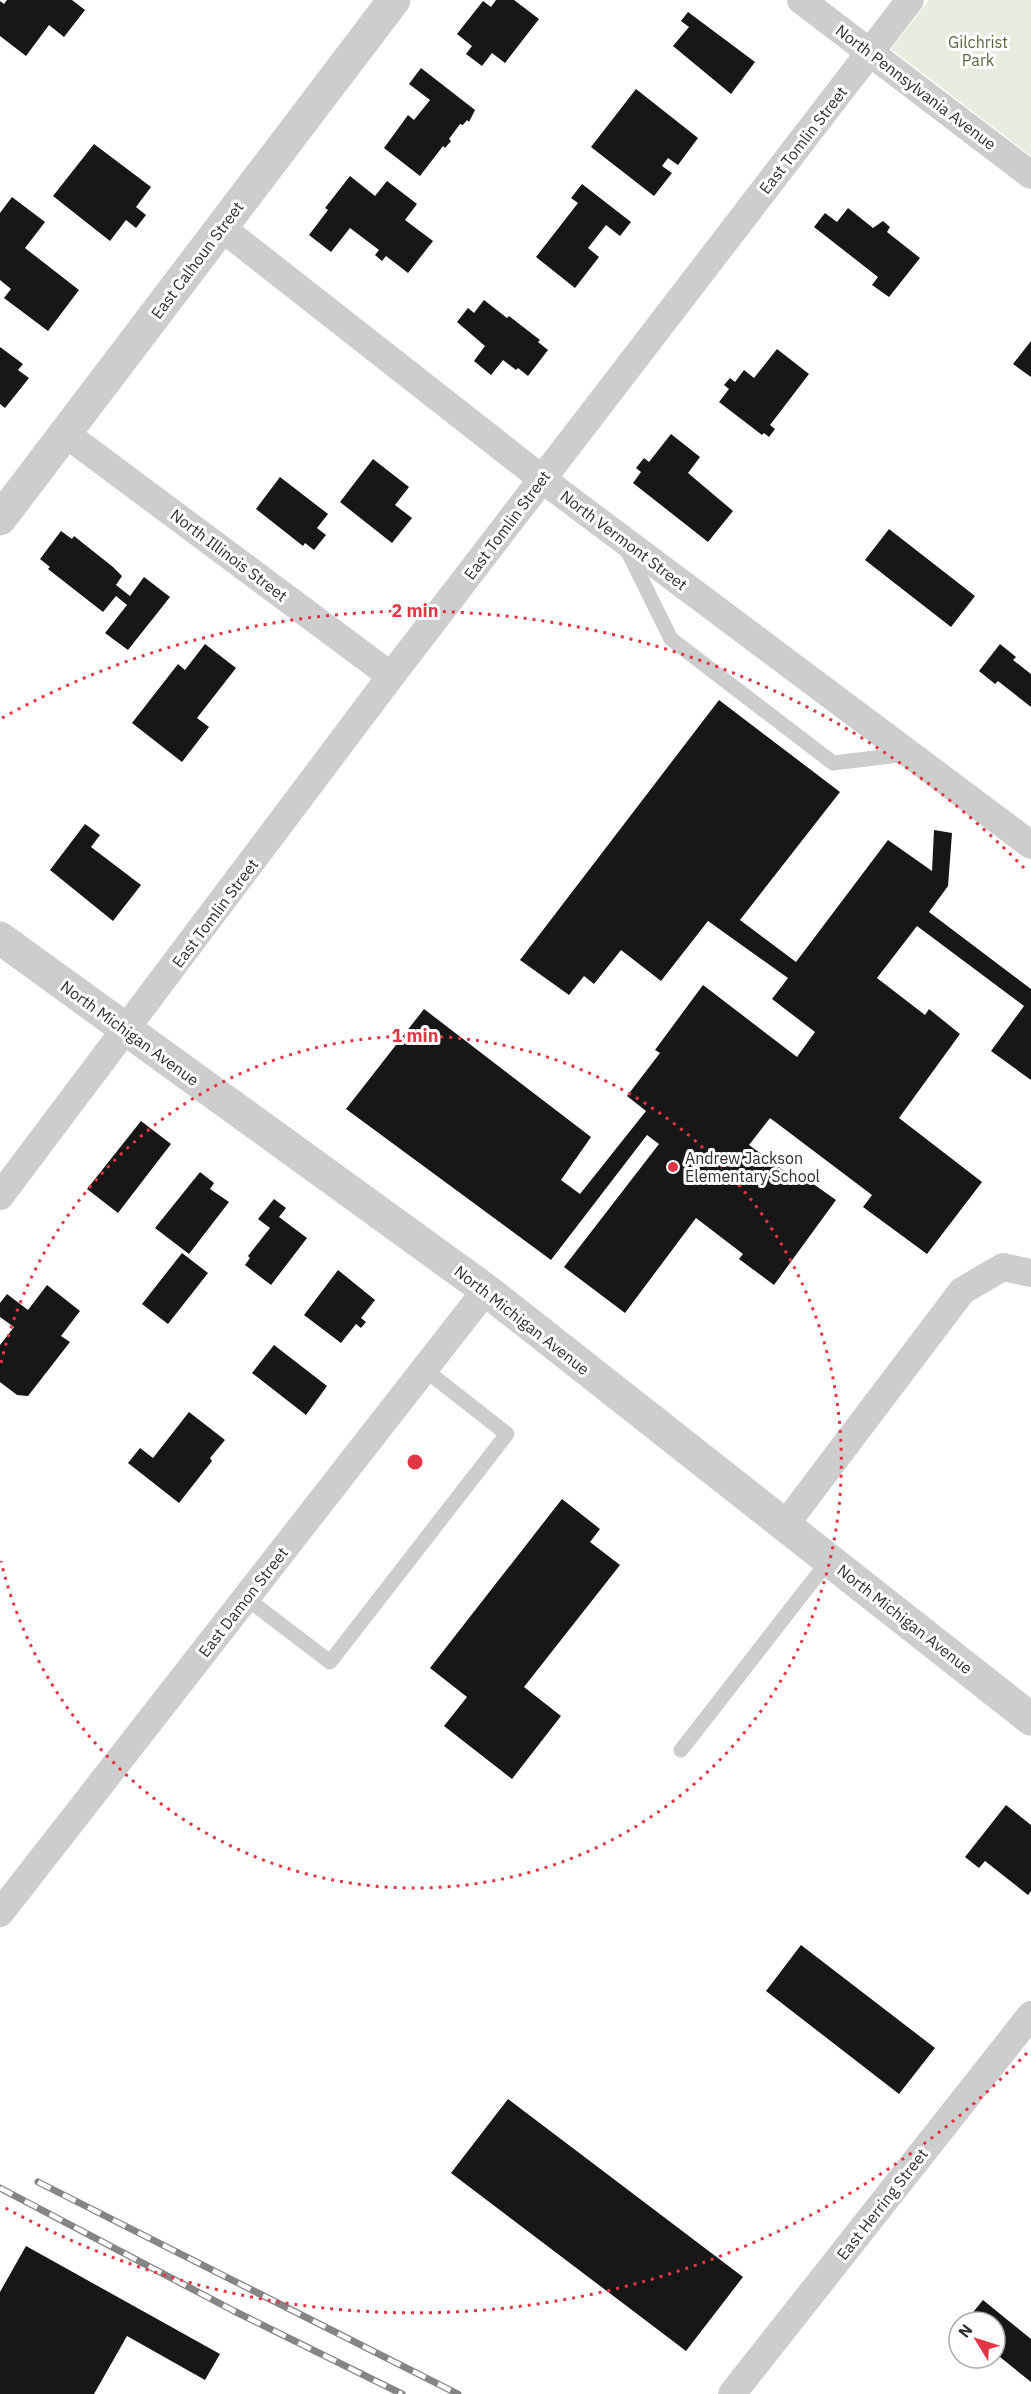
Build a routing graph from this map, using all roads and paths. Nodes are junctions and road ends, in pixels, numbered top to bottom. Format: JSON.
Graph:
{"nodes":[{"id":1,"x":394,"y":0,"type":"edge"},
{"id":2,"x":801,"y":0,"type":"edge"},
{"id":3,"x":910,"y":0,"type":"edge"},
{"id":4,"x":870,"y":52,"type":"junction"},
{"id":5,"x":1031,"y":175,"type":"edge"},
{"id":6,"x":222,"y":228,"type":"junction"},
{"id":7,"x":66,"y":434,"type":"junction"},
{"id":8,"x":542,"y":479,"type":"junction"},
{"id":9,"x":0,"y":519,"type":"edge"},
{"id":10,"x":620,"y":537,"type":"junction"},
{"id":11,"x":391,"y":676,"type":"junction"},
{"id":12,"x":909,"y":754,"type":"junction"},
{"id":13,"x":1031,"y":845,"type":"edge"},
{"id":14,"x":0,"y":938,"type":"edge"},
{"id":15,"x":126,"y":1031,"type":"junction"},
{"id":16,"x":0,"y":1196,"type":"edge"},
{"id":17,"x":1031,"y":1273,"type":"edge"},
{"id":18,"x":486,"y":1290,"type":"junction"},
{"id":19,"x":424,"y":1369,"type":"junction"},
{"id":20,"x":784,"y":1525,"type":"junction"},
{"id":21,"x":829,"y":1560,"type":"junction"},
{"id":22,"x":246,"y":1598,"type":"junction"},
{"id":23,"x":1031,"y":1719,"type":"edge"},
{"id":24,"x":681,"y":1750,"type":"dead end"},
{"id":25,"x":0,"y":1913,"type":"edge"},
{"id":26,"x":1031,"y":2015,"type":"edge"},
{"id":27,"x":732,"y":2394,"type":"edge"}],
"edges":[{"from":1,"to":6,"type":"street","name":"East Calhoun Street"},
{"from":2,"to":4,"type":"street","name":"North Pennsylvania Avenue"},
{"from":3,"to":4,"type":"street","name":"East Tomlin Street"},
{"from":4,"to":5,"type":"street","name":"North Pennsylvania Avenue"},
{"from":4,"to":8,"type":"street","name":"East Tomlin Street"},
{"from":6,"to":7,"type":"street","name":"East Calhoun Street"},
{"from":6,"to":8,"type":"street","name":"North Vermont Street"},
{"from":7,"to":9,"type":"street","name":"East Calhoun Street"},
{"from":7,"to":11,"type":"street","name":"North Illinois Street"},
{"from":8,"to":10,"type":"street","name":"North Vermont Street"},
{"from":8,"to":11,"type":"street","name":"East Tomlin Street"},
{"from":10,"to":12,"type":"street","name":"North Vermont Street"},
{"from":10,"to":12,"type":"lane"},
{"from":11,"to":15,"type":"street","name":"East Tomlin Street"},
{"from":12,"to":13,"type":"street","name":"North Vermont Street"},
{"from":14,"to":15,"type":"street","name":"North Michigan Avenue"},
{"from":15,"to":16,"type":"street","name":"East Tomlin Street"},
{"from":15,"to":18,"type":"street","name":"North Michigan Avenue"},
{"from":17,"to":20,"type":"street"},
{"from":18,"to":19,"type":"street","name":"East Damon Street"},
{"from":18,"to":20,"type":"street","name":"North Michigan Avenue"},
{"from":19,"to":22,"type":"street","name":"East Damon Street"},
{"from":19,"to":22,"type":"lane"},
{"from":20,"to":21,"type":"street","name":"North Michigan Avenue"},
{"from":21,"to":23,"type":"street","name":"North Michigan Avenue"},
{"from":21,"to":24,"type":"lane"},
{"from":22,"to":25,"type":"street","name":"East Damon Street"},
{"from":26,"to":27,"type":"street","name":"East Herring Street"}]}
